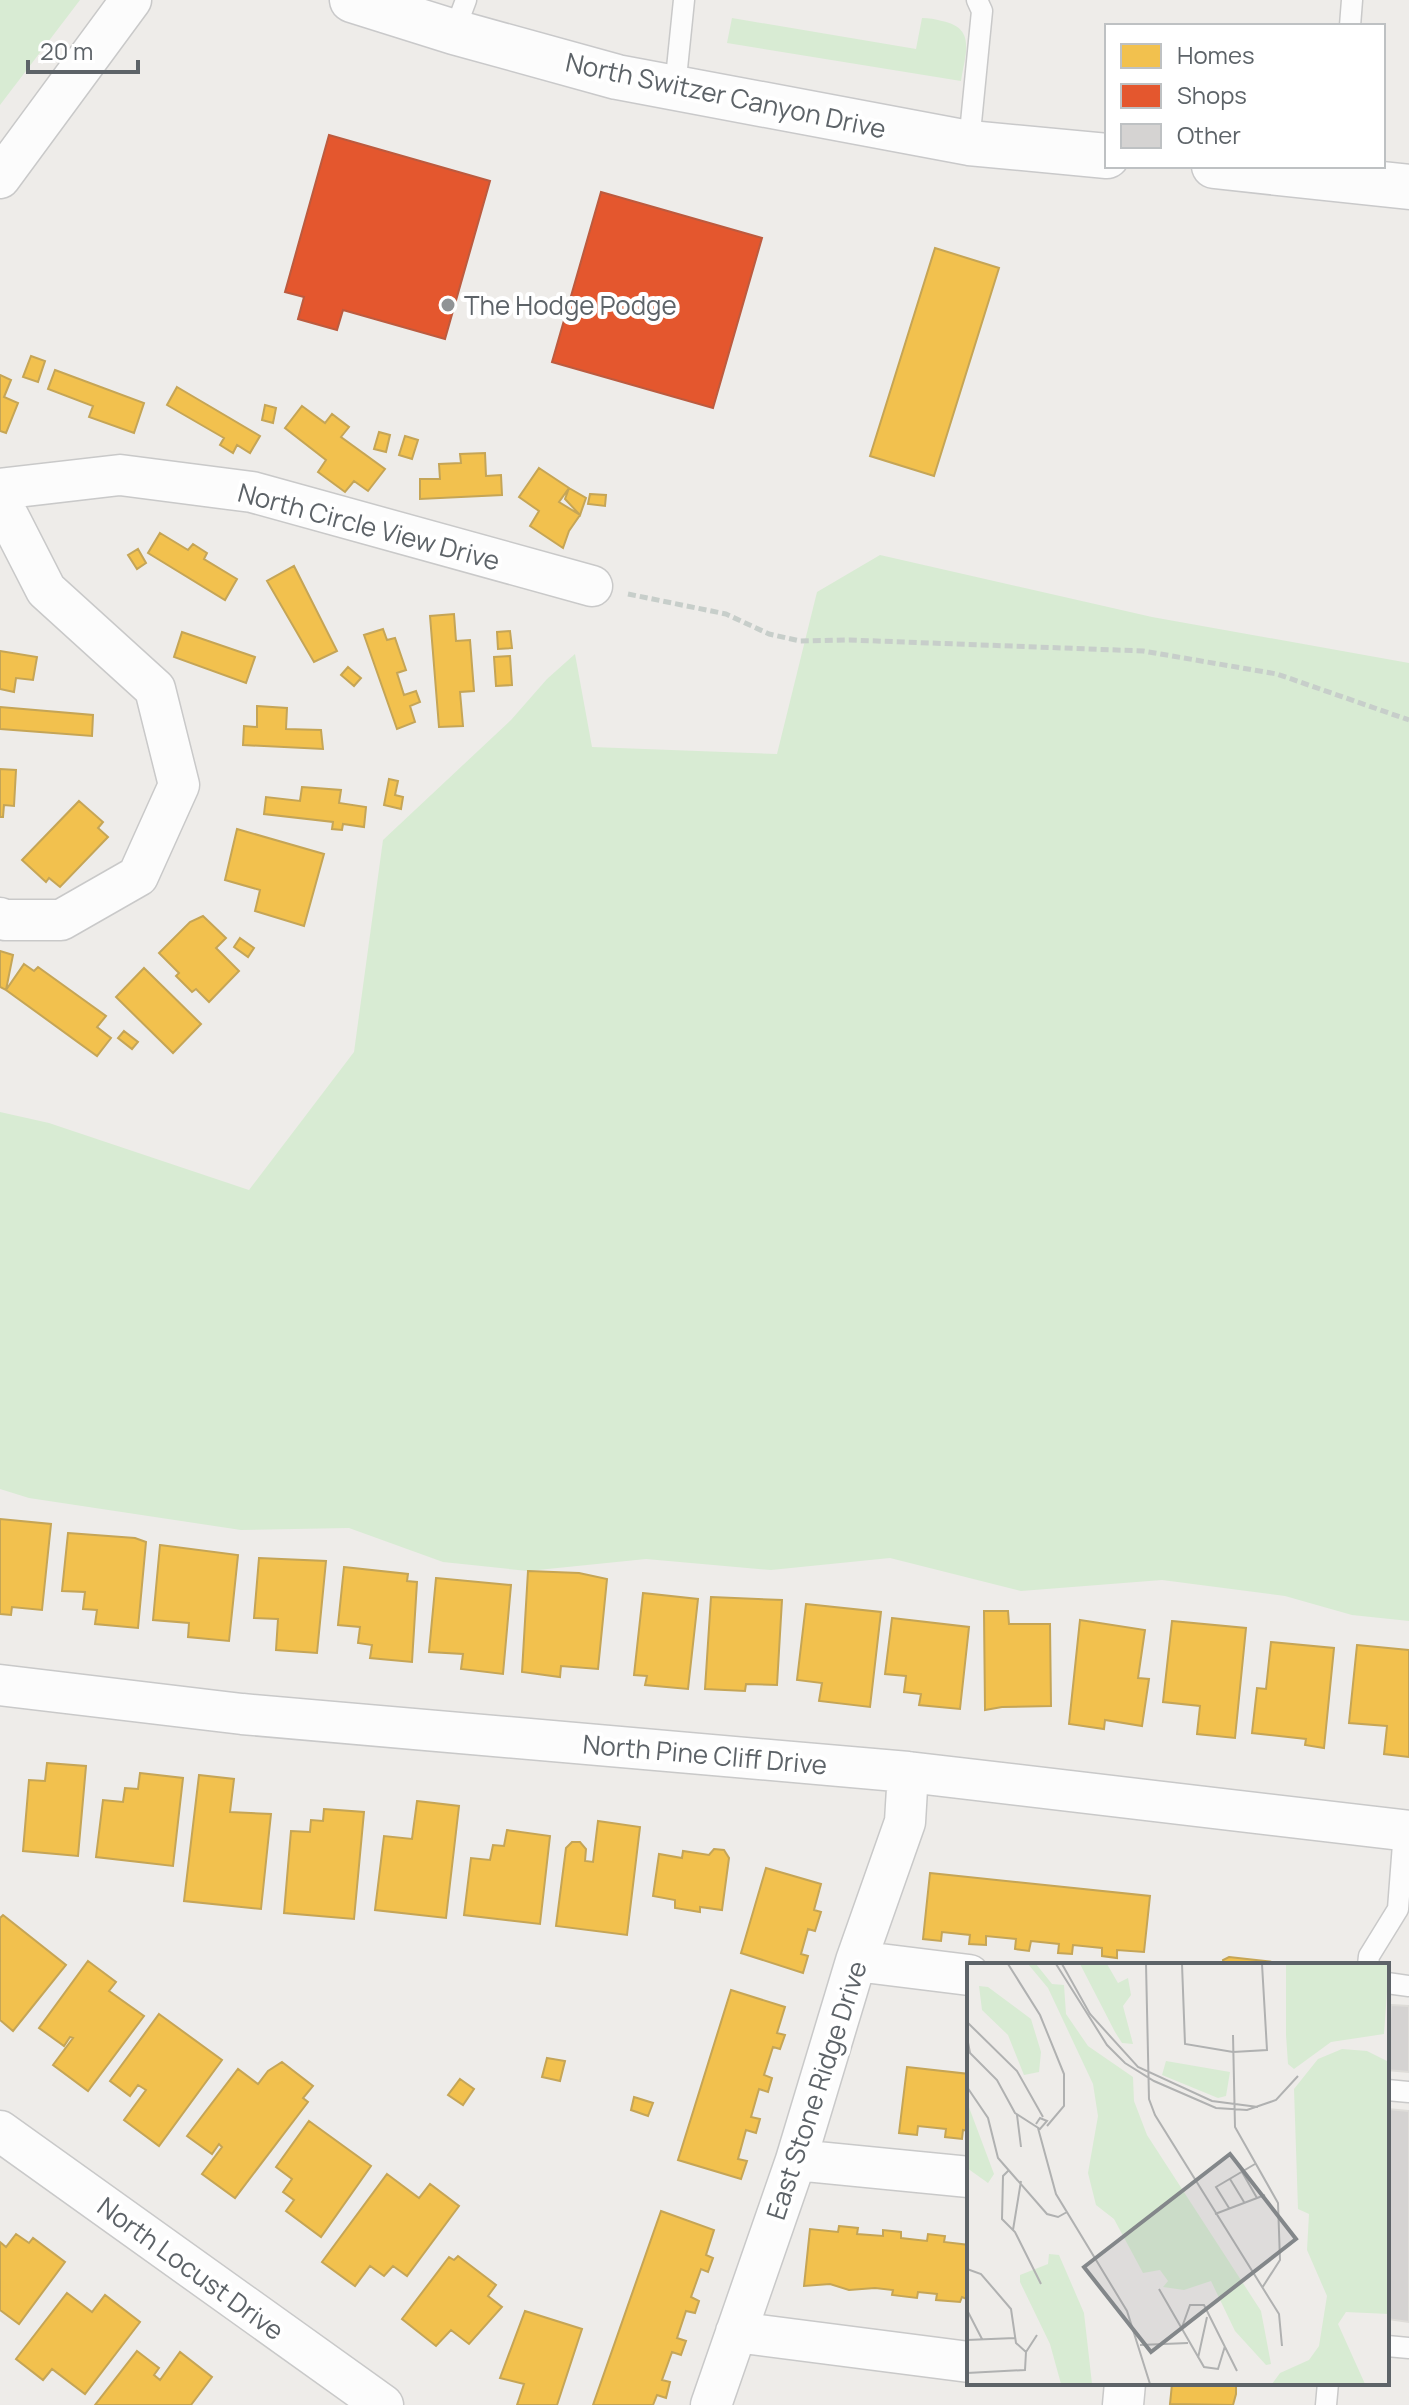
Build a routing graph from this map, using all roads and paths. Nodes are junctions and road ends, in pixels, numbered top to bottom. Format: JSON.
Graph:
{"nodes":[{"id":1,"x":131,"y":0,"type":"edge"},
{"id":2,"x":352,"y":0,"type":"edge"},
{"id":3,"x":684,"y":0,"type":"edge"},
{"id":4,"x":977,"y":0,"type":"edge"},
{"id":5,"x":1352,"y":0,"type":"edge"},
{"id":6,"x":460,"y":16,"type":"edge"},
{"id":7,"x":1350,"y":24,"type":"edge"},
{"id":8,"x":675,"y":88,"type":"junction"},
{"id":9,"x":969,"y":143,"type":"junction"},
{"id":10,"x":1105,"y":156,"type":"edge"},
{"id":11,"x":1260,"y":168,"type":"edge"},
{"id":12,"x":1330,"y":171,"type":"edge"},
{"id":13,"x":0,"y":178,"type":"edge"},
{"id":14,"x":1409,"y":187,"type":"edge"},
{"id":15,"x":0,"y":489,"type":"edge"},
{"id":16,"x":0,"y":500,"type":"edge"},
{"id":17,"x":592,"y":586,"type":"joint"},
{"id":18,"x":1409,"y":720,"type":"edge"},
{"id":19,"x":2,"y":919,"type":"edge"},
{"id":20,"x":0,"y":1685,"type":"edge"},
{"id":21,"x":908,"y":1772,"type":"junction"},
{"id":22,"x":1406,"y":1831,"type":"edge"},
{"id":23,"x":856,"y":1961,"type":"junction"},
{"id":24,"x":1368,"y":1963,"type":"edge"},
{"id":25,"x":967,"y":1975,"type":"edge"},
{"id":26,"x":1389,"y":1983,"type":"edge"},
{"id":27,"x":1409,"y":1986,"type":"edge"},
{"id":28,"x":1389,"y":2090,"type":"edge"},
{"id":29,"x":1409,"y":2092,"type":"edge"},
{"id":30,"x":0,"y":2131,"type":"edge"},
{"id":31,"x":796,"y":2160,"type":"junction"},
{"id":32,"x":967,"y":2177,"type":"edge"},
{"id":33,"x":736,"y":2332,"type":"junction"},
{"id":34,"x":1389,"y":2346,"type":"edge"},
{"id":35,"x":1409,"y":2348,"type":"edge"},
{"id":36,"x":967,"y":2362,"type":"edge"},
{"id":37,"x":1125,"y":2385,"type":"edge"},
{"id":38,"x":1328,"y":2385,"type":"edge"},
{"id":39,"x":383,"y":2405,"type":"edge"},
{"id":40,"x":711,"y":2405,"type":"edge"},
{"id":41,"x":1123,"y":2405,"type":"edge"},
{"id":42,"x":1326,"y":2405,"type":"edge"}],
"edges":[{"from":1,"to":13,"type":"street"},
{"from":2,"to":6,"type":"street","name":"North Switzer Canyon Drive"},
{"from":3,"to":8,"type":"lane"},
{"from":4,"to":9,"type":"lane"},
{"from":5,"to":7,"type":"lane"},
{"from":6,"to":8,"type":"street","name":"North Switzer Canyon Drive"},
{"from":8,"to":9,"type":"street","name":"North Switzer Canyon Drive"},
{"from":9,"to":10,"type":"street","name":"North Switzer Canyon Drive"},
{"from":11,"to":12,"type":"street"},
{"from":12,"to":14,"type":"street"},
{"from":15,"to":17,"type":"street","name":"North Circle View Drive"},
{"from":16,"to":19,"type":"street"},
{"from":17,"to":18,"type":"path"},
{"from":20,"to":21,"type":"street","name":"North Pine Cliff Drive"},
{"from":21,"to":22,"type":"street","name":"North Pine Cliff Drive"},
{"from":21,"to":23,"type":"street","name":"East Stone Ridge Drive"},
{"from":22,"to":24,"type":"lane"},
{"from":23,"to":25,"type":"street"},
{"from":23,"to":31,"type":"street","name":"East Stone Ridge Drive"},
{"from":26,"to":27,"type":"lane"},
{"from":28,"to":29,"type":"lane"},
{"from":30,"to":39,"type":"street","name":"North Locust Drive"},
{"from":31,"to":32,"type":"street"},
{"from":31,"to":33,"type":"street","name":"East Stone Ridge Drive"},
{"from":33,"to":36,"type":"street"},
{"from":33,"to":40,"type":"street","name":"East Stone Ridge Drive"},
{"from":34,"to":35,"type":"lane"},
{"from":37,"to":41,"type":"street"},
{"from":38,"to":42,"type":"lane"}]}
